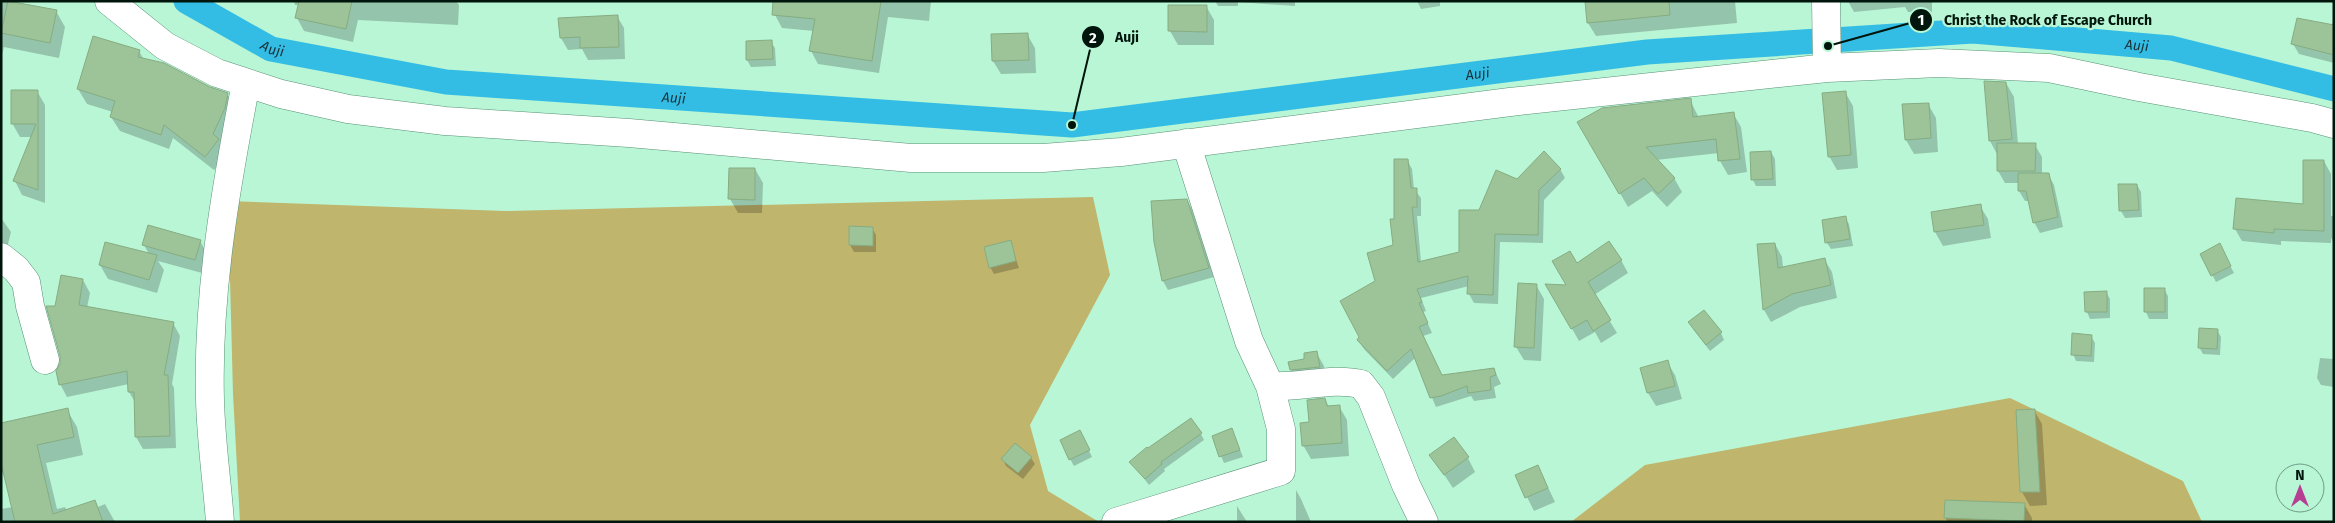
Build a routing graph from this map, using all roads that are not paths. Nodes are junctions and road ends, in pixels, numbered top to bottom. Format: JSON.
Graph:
{"nodes":[{"id":1,"x":109,"y":1,"type":"edge"},
{"id":2,"x":1827,"y":6,"type":"edge"},
{"id":3,"x":1827,"y":62,"type":"junction"},
{"id":4,"x":246,"y":82,"type":"junction"},
{"id":5,"x":2334,"y":124,"type":"edge"},
{"id":6,"x":1186,"y":143,"type":"junction"},
{"id":7,"x":1,"y":257,"type":"edge"},
{"id":8,"x":45,"y":360,"type":"dead end"},
{"id":9,"x":1270,"y":386,"type":"junction"},
{"id":10,"x":220,"y":522,"type":"edge"},
{"id":11,"x":1116,"y":522,"type":"edge"},
{"id":12,"x":1424,"y":522,"type":"edge"}],
"edges":[{"from":1,"to":4,"type":"street"},
{"from":2,"to":3,"type":"street"},
{"from":3,"to":5,"type":"street"},
{"from":3,"to":6,"type":"street"},
{"from":4,"to":6,"type":"street"},
{"from":4,"to":10,"type":"street"},
{"from":6,"to":9,"type":"street"},
{"from":7,"to":8,"type":"street"},
{"from":9,"to":11,"type":"street"},
{"from":9,"to":12,"type":"street"}]}
